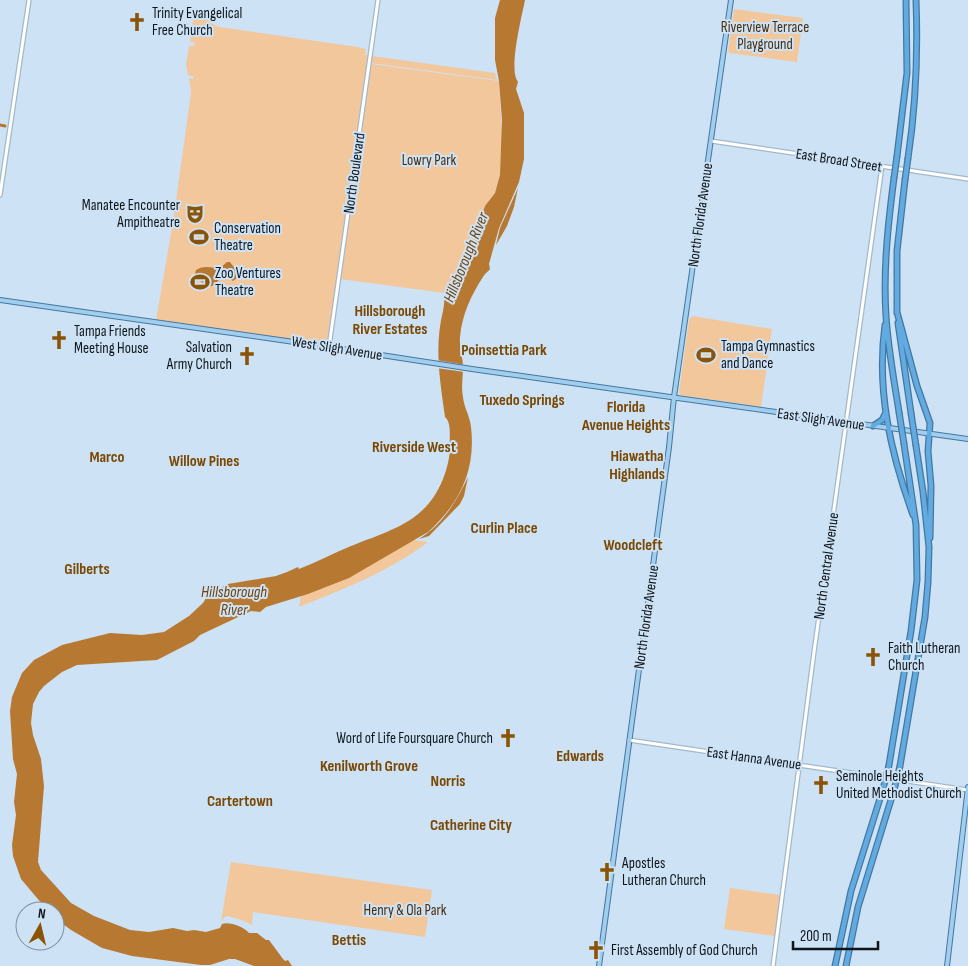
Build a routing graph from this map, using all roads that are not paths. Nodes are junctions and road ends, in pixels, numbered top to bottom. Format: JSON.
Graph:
{"nodes":[{"id":1,"x":30,"y":0,"type":"edge"},
{"id":2,"x":378,"y":0,"type":"edge"},
{"id":3,"x":731,"y":0,"type":"edge"},
{"id":4,"x":906,"y":0,"type":"edge"},
{"id":5,"x":916,"y":0,"type":"edge"},
{"id":6,"x":711,"y":141,"type":"junction"},
{"id":7,"x":882,"y":166,"type":"junction"},
{"id":8,"x":968,"y":179,"type":"edge"},
{"id":9,"x":0,"y":195,"type":"edge"},
{"id":10,"x":0,"y":300,"type":"edge"},
{"id":11,"x":897,"y":312,"type":"junction"},
{"id":12,"x":886,"y":316,"type":"junction"},
{"id":13,"x":329,"y":347,"type":"junction"},
{"id":14,"x":674,"y":397,"type":"junction"},
{"id":15,"x":885,"y":412,"type":"junction"},
{"id":16,"x":846,"y":422,"type":"junction"},
{"id":17,"x":873,"y":426,"type":"junction"},
{"id":18,"x":890,"y":428,"type":"junction"},
{"id":19,"x":930,"y":434,"type":"junction"},
{"id":20,"x":968,"y":439,"type":"edge"},
{"id":21,"x":916,"y":525,"type":"junction"},
{"id":22,"x":929,"y":547,"type":"junction"},
{"id":23,"x":629,"y":740,"type":"junction"},
{"id":24,"x":799,"y":765,"type":"junction"},
{"id":25,"x":968,"y":789,"type":"edge"},
{"id":26,"x":599,"y":966,"type":"edge"},
{"id":27,"x":773,"y":966,"type":"edge"},
{"id":28,"x":835,"y":966,"type":"edge"},
{"id":29,"x":846,"y":966,"type":"edge"},
{"id":30,"x":947,"y":966,"type":"edge"}],
"edges":[{"from":1,"to":9,"type":"street"},
{"from":2,"to":13,"type":"street","name":"North Boulevard"},
{"from":3,"to":6,"type":"main road","name":"North Florida Avenue"},
{"from":4,"to":12,"type":"highway","bridge":true},
{"from":5,"to":11,"type":"highway","bridge":true},
{"from":6,"to":7,"type":"street","name":"East Broad Street"},
{"from":6,"to":14,"type":"main road","name":"North Florida Avenue"},
{"from":7,"to":8,"type":"street","name":"East Broad Street"},
{"from":7,"to":16,"type":"street","name":"North Central Avenue"},
{"from":10,"to":13,"type":"main road","name":"West Sligh Avenue"},
{"from":11,"to":19,"type":"highway"},
{"from":11,"to":22,"type":"highway","bridge":true},
{"from":12,"to":15,"type":"highway"},
{"from":12,"to":21,"type":"highway","bridge":true},
{"from":13,"to":14,"type":"main road","name":"West Sligh Avenue"},
{"from":14,"to":16,"type":"main road","name":"East Sligh Avenue"},
{"from":14,"to":23,"type":"main road","name":"North Florida Avenue"},
{"from":15,"to":17,"type":"highway"},
{"from":15,"to":18,"type":"highway"},
{"from":16,"to":17,"type":"main road","name":"East Sligh Avenue"},
{"from":16,"to":24,"type":"street","name":"North Central Avenue"},
{"from":17,"to":18,"type":"main road","name":"East Sligh Avenue"},
{"from":18,"to":19,"type":"main road","name":"East Sligh Avenue"},
{"from":18,"to":21,"type":"highway"},
{"from":19,"to":20,"type":"main road","name":"East Sligh Avenue"},
{"from":19,"to":22,"type":"highway"},
{"from":21,"to":28,"type":"highway","bridge":true},
{"from":22,"to":29,"type":"highway","bridge":true},
{"from":23,"to":24,"type":"street","name":"East Hanna Avenue"},
{"from":23,"to":26,"type":"main road","name":"North Florida Avenue"},
{"from":24,"to":25,"type":"street","name":"East Hanna Avenue"},
{"from":24,"to":27,"type":"street","name":"North Central Avenue"},
{"from":25,"to":30,"type":"main road"}]}
